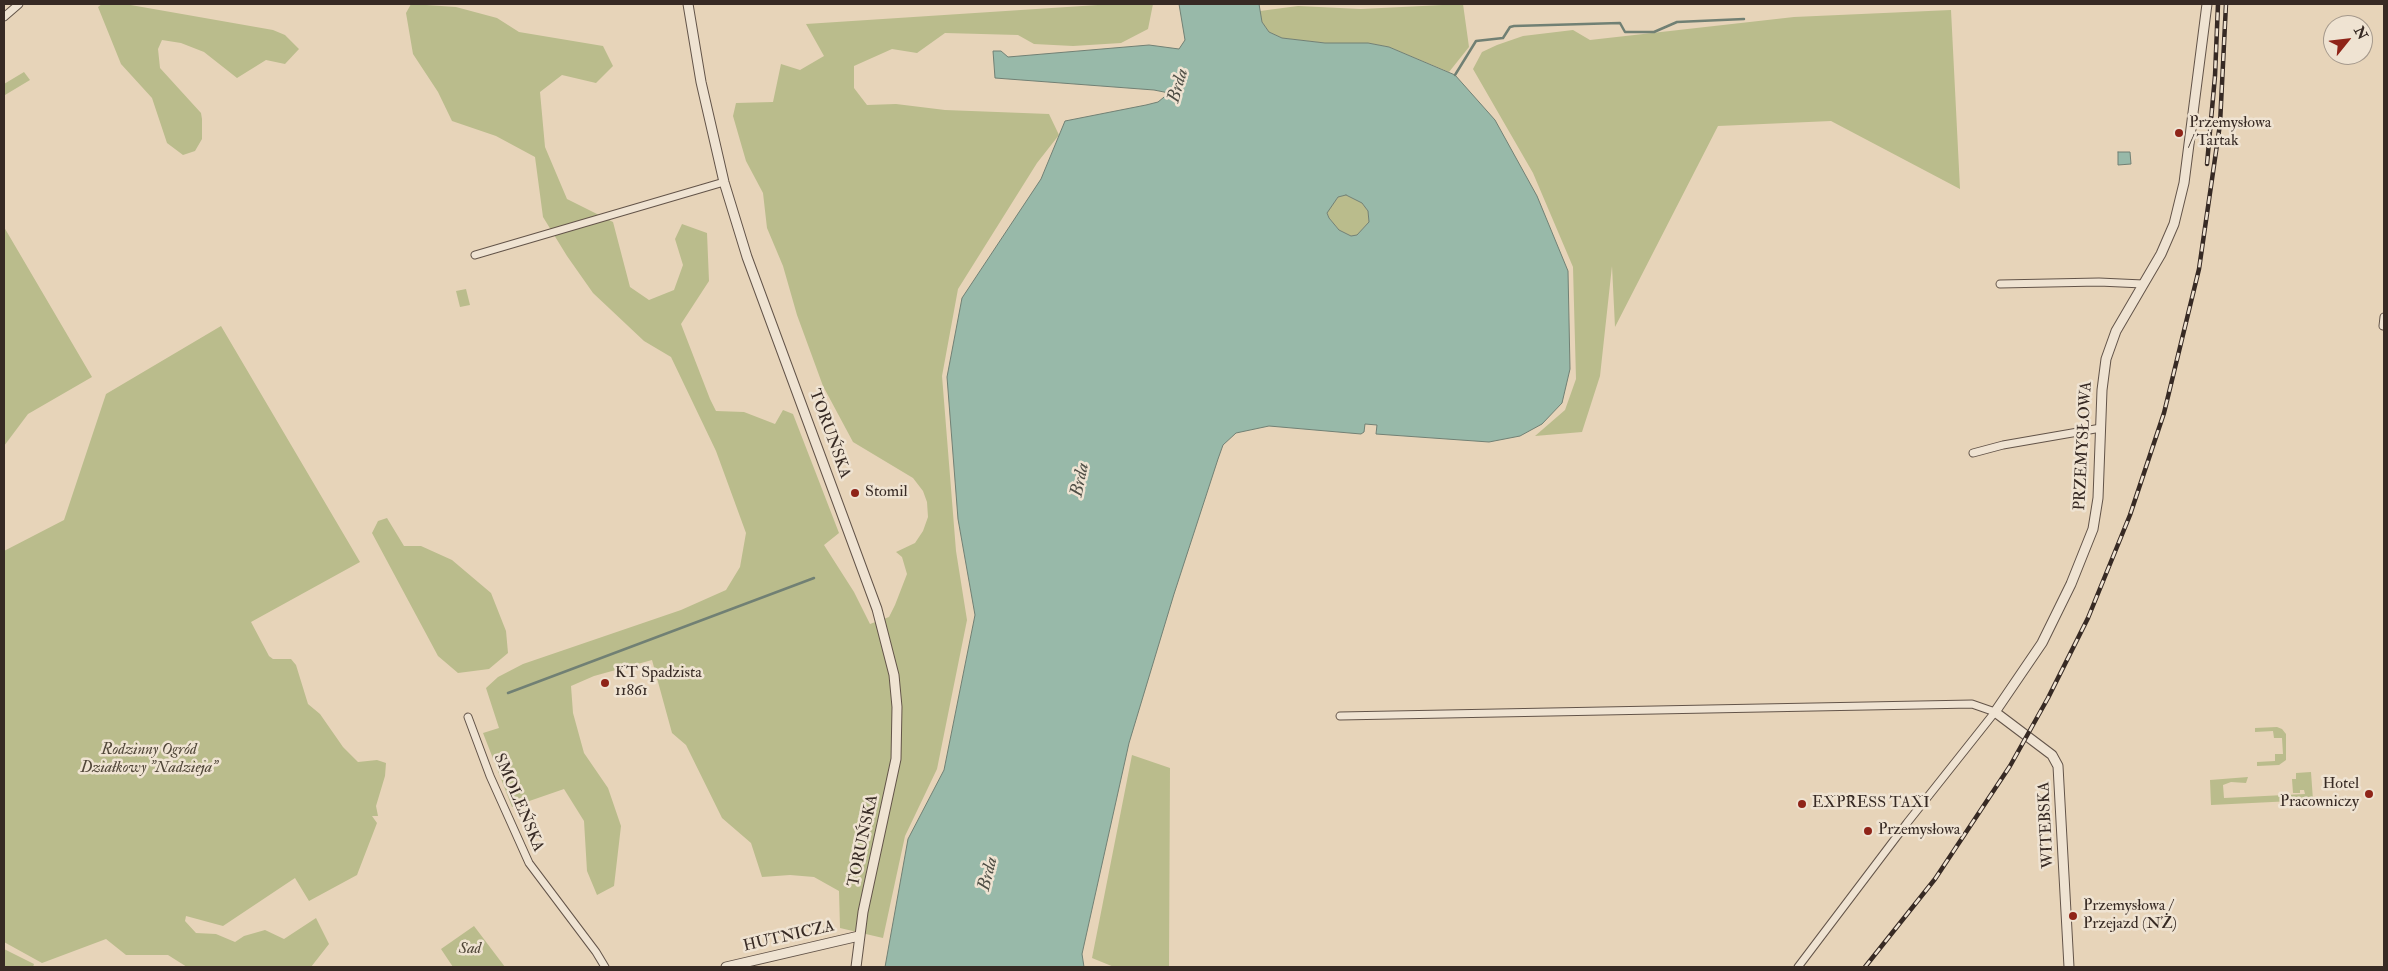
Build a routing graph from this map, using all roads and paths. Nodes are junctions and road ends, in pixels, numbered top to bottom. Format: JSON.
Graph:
{"nodes":[{"id":1,"x":19,"y":4,"type":"edge"},
{"id":2,"x":688,"y":4,"type":"edge"},
{"id":3,"x":2207,"y":4,"type":"edge"},
{"id":4,"x":4,"y":17,"type":"edge"},
{"id":5,"x":724,"y":182,"type":"junction"},
{"id":6,"x":475,"y":255,"type":"dead end"},
{"id":7,"x":2000,"y":284,"type":"dead end"},
{"id":8,"x":2143,"y":284,"type":"junction"},
{"id":9,"x":2384,"y":317,"type":"edge"},
{"id":10,"x":2383,"y":326,"type":"edge"},
{"id":11,"x":2101,"y":428,"type":"junction"},
{"id":12,"x":1973,"y":453,"type":"dead end"},
{"id":13,"x":1995,"y":712,"type":"junction"},
{"id":14,"x":468,"y":716,"type":"dead end"},
{"id":15,"x":1340,"y":716,"type":"dead end"},
{"id":16,"x":859,"y":936,"type":"junction"},
{"id":17,"x":605,"y":967,"type":"edge"},
{"id":18,"x":726,"y":967,"type":"edge"},
{"id":19,"x":856,"y":967,"type":"edge"},
{"id":20,"x":1798,"y":967,"type":"edge"},
{"id":21,"x":2069,"y":967,"type":"edge"}],
"edges":[{"from":1,"to":4,"type":"street"},
{"from":2,"to":5,"type":"street","name":"TORUŃSKA"},
{"from":3,"to":8,"type":"street","name":"PRZEMYSŁOWA"},
{"from":5,"to":6,"type":"street"},
{"from":5,"to":16,"type":"street","name":"TORUŃSKA"},
{"from":7,"to":8,"type":"street"},
{"from":8,"to":11,"type":"street","name":"PRZEMYSŁOWA"},
{"from":9,"to":10,"type":"street"},
{"from":11,"to":12,"type":"street"},
{"from":11,"to":13,"type":"street","name":"PRZEMYSŁOWA"},
{"from":13,"to":15,"type":"street"},
{"from":13,"to":20,"type":"street","name":"PRZEMYSŁOWA"},
{"from":13,"to":21,"type":"street","name":"WITEBSKA"},
{"from":14,"to":17,"type":"street","name":"SMOLEŃSKA"},
{"from":16,"to":18,"type":"street","name":"HUTNICZA"},
{"from":16,"to":19,"type":"street","name":"TORUŃSKA"}]}
